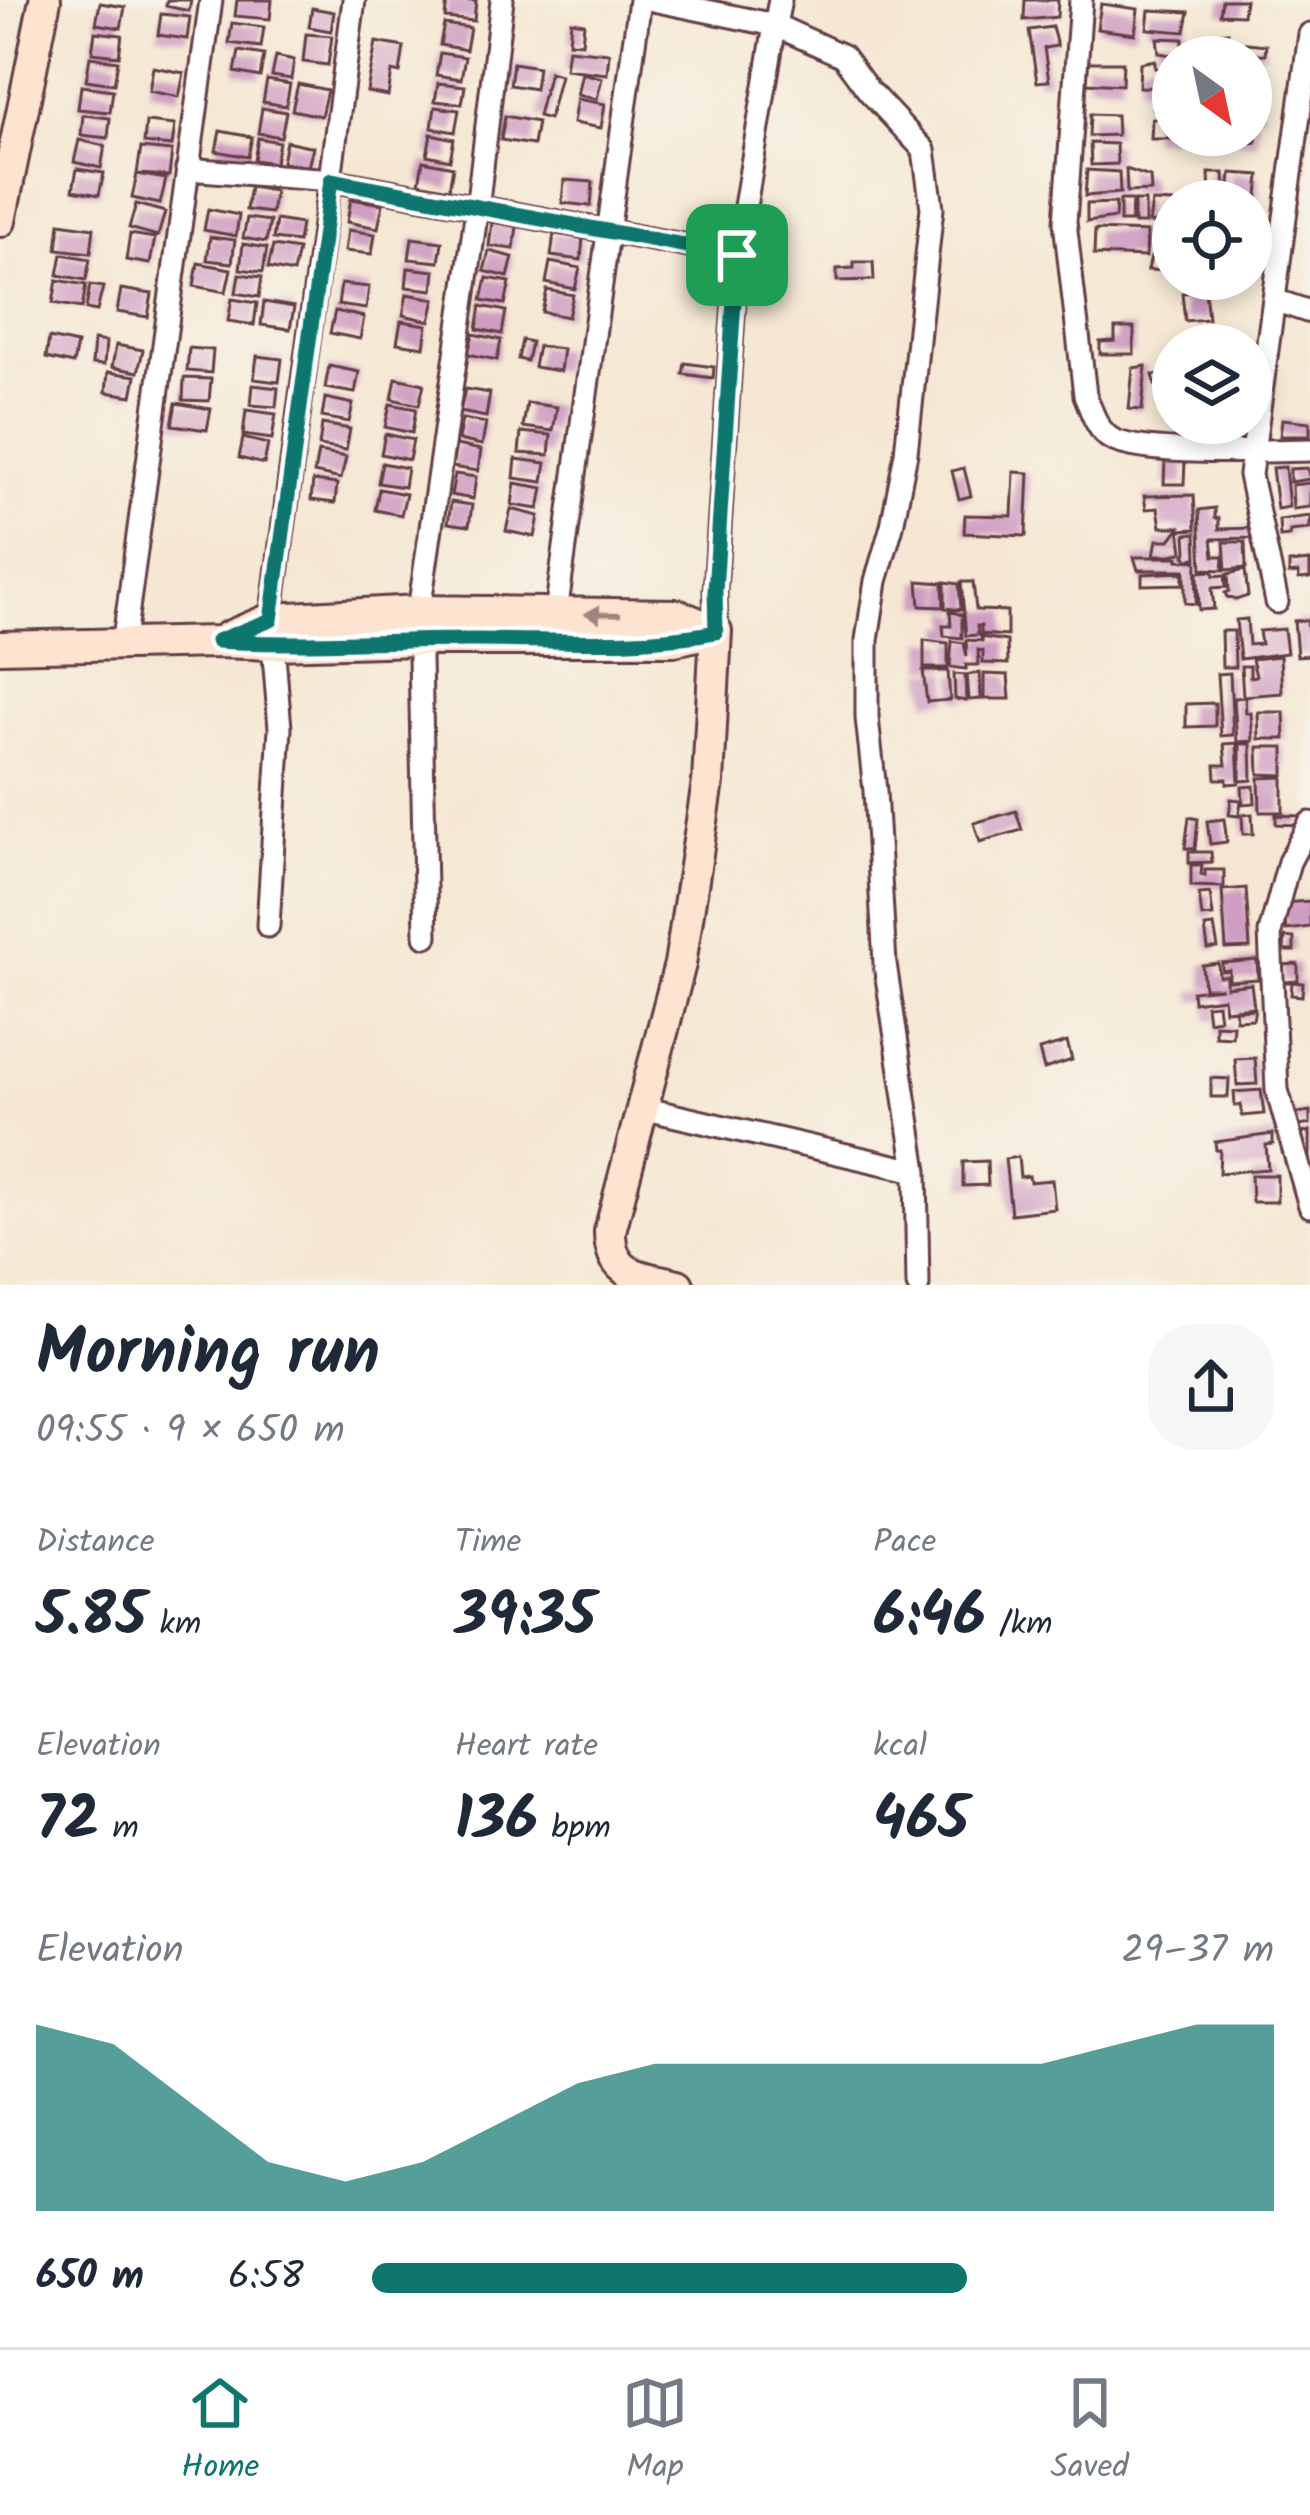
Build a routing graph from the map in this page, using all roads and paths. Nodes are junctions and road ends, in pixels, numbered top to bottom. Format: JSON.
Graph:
{"nodes":[{"id":1,"x":45,"y":0,"type":"edge"},
{"id":2,"x":211,"y":0,"type":"edge"},
{"id":3,"x":353,"y":0,"type":"edge"},
{"id":4,"x":502,"y":0,"type":"edge"},
{"id":5,"x":640,"y":0,"type":"edge"},
{"id":6,"x":653,"y":0,"type":"edge"},
{"id":7,"x":779,"y":0,"type":"edge"},
{"id":8,"x":1081,"y":0,"type":"edge"},
{"id":9,"x":775,"y":25,"type":"junction"},
{"id":10,"x":1310,"y":34,"type":"edge"},
{"id":11,"x":188,"y":169,"type":"junction"},
{"id":12,"x":331,"y":180,"type":"junction"},
{"id":13,"x":1310,"y":203,"type":"edge"},
{"id":14,"x":477,"y":208,"type":"junction"},
{"id":15,"x":0,"y":221,"type":"edge"},
{"id":16,"x":1284,"y":224,"type":"junction"},
{"id":17,"x":610,"y":231,"type":"junction"},
{"id":18,"x":737,"y":255,"type":"junction"},
{"id":19,"x":1274,"y":300,"type":"junction"},
{"id":20,"x":1310,"y":312,"type":"edge"},
{"id":21,"x":1310,"y":450,"type":"edge"},
{"id":22,"x":1253,"y":451,"type":"junction"},
{"id":23,"x":1276,"y":602,"type":"dead end"},
{"id":24,"x":556,"y":613,"type":"junction"},
{"id":25,"x":419,"y":626,"type":"junction"},
{"id":26,"x":272,"y":632,"type":"junction"},
{"id":27,"x":716,"y":632,"type":"junction"},
{"id":28,"x":123,"y":646,"type":"junction"},
{"id":29,"x":0,"y":647,"type":"edge"},
{"id":30,"x":1310,"y":823,"type":"edge"},
{"id":31,"x":268,"y":926,"type":"dead end"},
{"id":32,"x":426,"y":936,"type":"dead end"},
{"id":33,"x":643,"y":1108,"type":"junction"},
{"id":34,"x":916,"y":1171,"type":"junction"},
{"id":35,"x":1310,"y":1206,"type":"edge"},
{"id":36,"x":678,"y":1285,"type":"edge"},
{"id":37,"x":918,"y":1285,"type":"edge"}],
"edges":[{"from":1,"to":15,"type":"main road"},
{"from":2,"to":11,"type":"street"},
{"from":3,"to":12,"type":"street"},
{"from":4,"to":14,"type":"street"},
{"from":5,"to":17,"type":"street"},
{"from":6,"to":9,"type":"street"},
{"from":7,"to":9,"type":"street"},
{"from":8,"to":22,"type":"street"},
{"from":9,"to":18,"type":"street"},
{"from":9,"to":34,"type":"street"},
{"from":10,"to":16,"type":"street"},
{"from":11,"to":12,"type":"street"},
{"from":11,"to":28,"type":"street"},
{"from":12,"to":14,"type":"street"},
{"from":12,"to":26,"type":"street"},
{"from":13,"to":16,"type":"street"},
{"from":14,"to":17,"type":"street"},
{"from":14,"to":25,"type":"street"},
{"from":16,"to":19,"type":"street"},
{"from":17,"to":18,"type":"street"},
{"from":17,"to":24,"type":"street"},
{"from":18,"to":27,"type":"street"},
{"from":19,"to":20,"type":"street"},
{"from":19,"to":22,"type":"street"},
{"from":21,"to":22,"type":"street"},
{"from":22,"to":23,"type":"street"},
{"from":24,"to":25,"type":"main road"},
{"from":27,"to":24,"type":"main road","one_way":true},
{"from":25,"to":26,"type":"main road"},
{"from":25,"to":27,"type":"main road"},
{"from":25,"to":32,"type":"street"},
{"from":26,"to":28,"type":"main road"},
{"from":26,"to":31,"type":"street"},
{"from":27,"to":33,"type":"main road"},
{"from":28,"to":29,"type":"main road"},
{"from":30,"to":35,"type":"street"},
{"from":33,"to":34,"type":"street"},
{"from":33,"to":36,"type":"main road"},
{"from":34,"to":37,"type":"street"}]}
